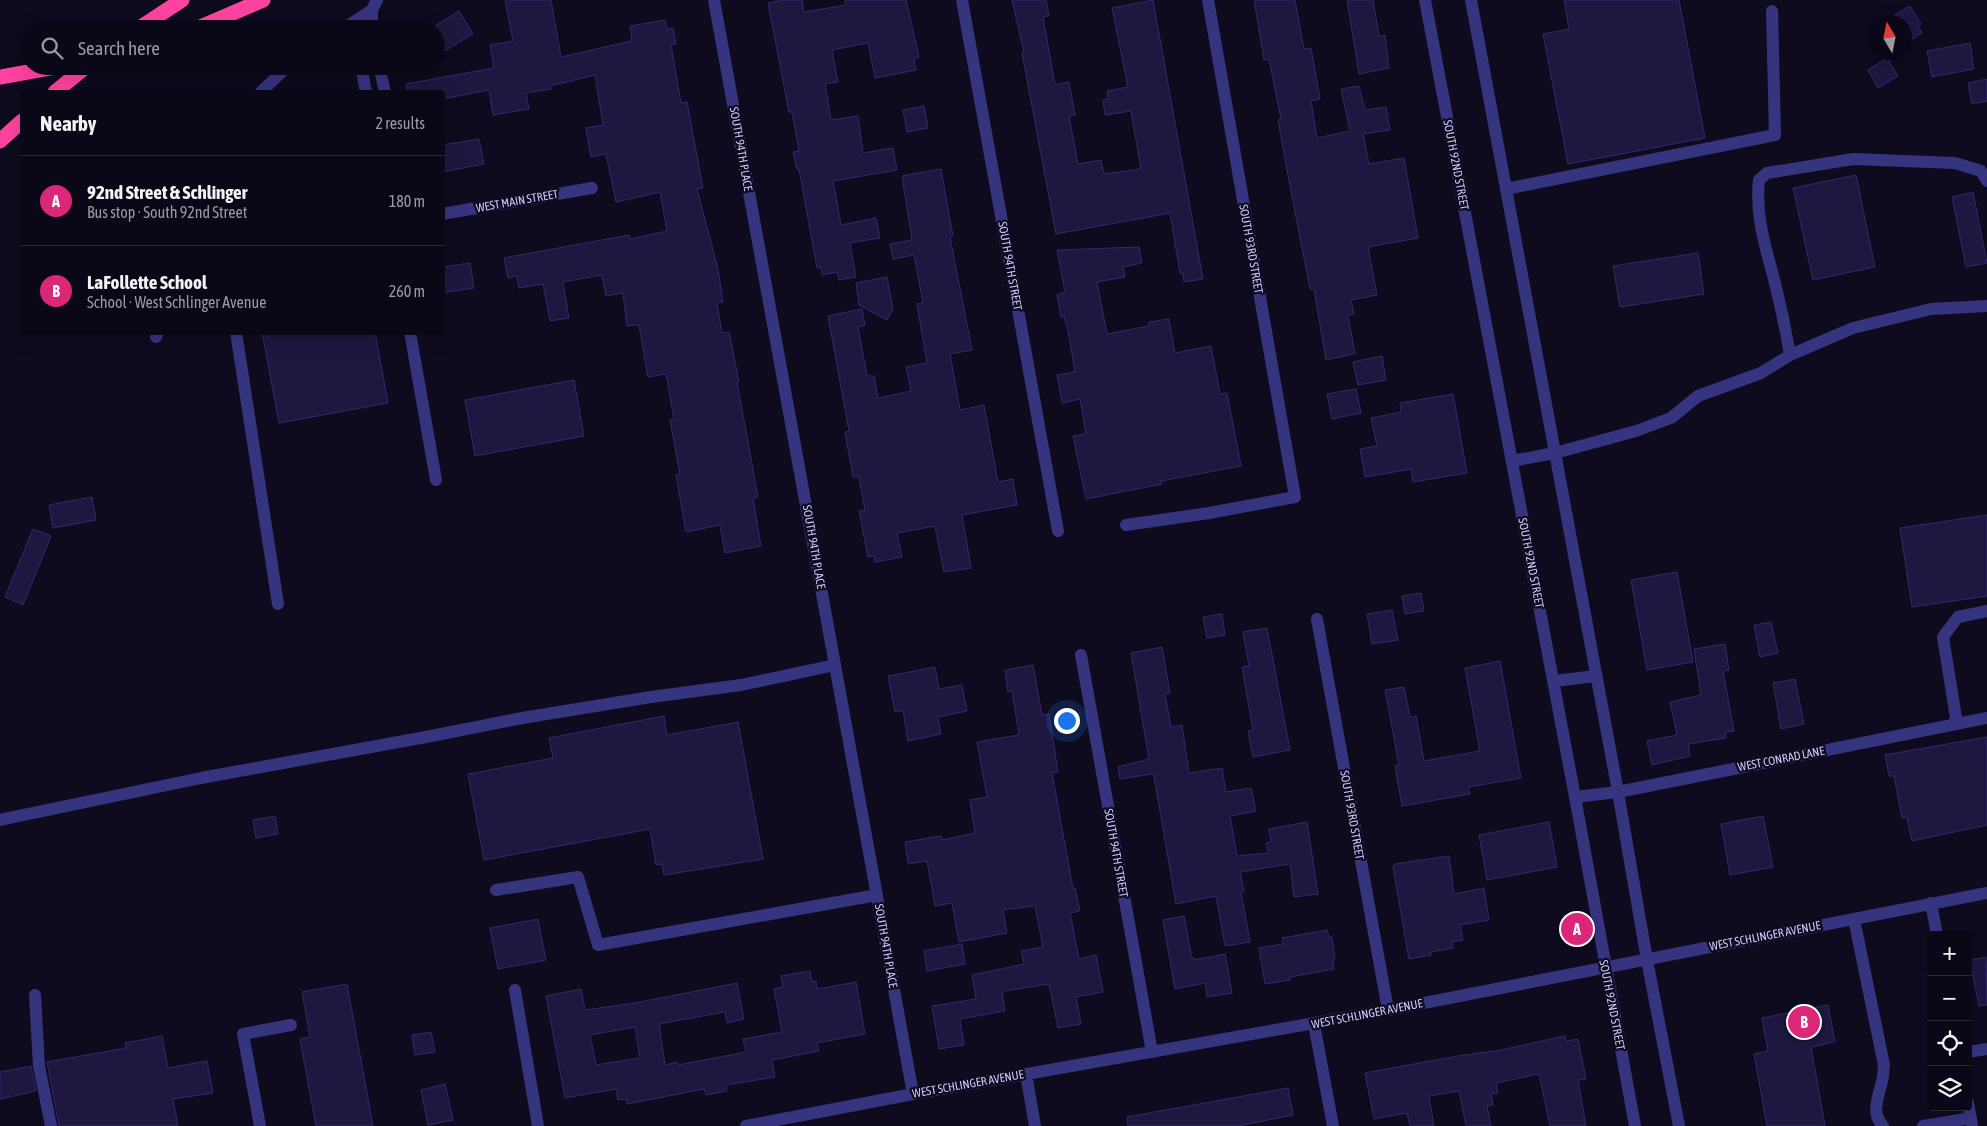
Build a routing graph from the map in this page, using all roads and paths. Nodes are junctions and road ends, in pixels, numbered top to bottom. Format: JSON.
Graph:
{"nodes":[{"id":1,"x":182,"y":0,"type":"edge"},
{"id":2,"x":263,"y":0,"type":"edge"},
{"id":3,"x":714,"y":0,"type":"edge"},
{"id":4,"x":962,"y":0,"type":"edge"},
{"id":5,"x":1208,"y":0,"type":"edge"},
{"id":6,"x":1425,"y":0,"type":"edge"},
{"id":7,"x":1471,"y":0,"type":"edge"},
{"id":8,"x":374,"y":5,"type":"edge"},
{"id":9,"x":1772,"y":11,"type":"dead end"},
{"id":10,"x":152,"y":20,"type":"edge"},
{"id":11,"x":217,"y":20,"type":"edge"},
{"id":12,"x":358,"y":20,"type":"edge"},
{"id":13,"x":373,"y":20,"type":"edge"},
{"id":14,"x":20,"y":73,"type":"edge"},
{"id":15,"x":76,"y":75,"type":"edge"},
{"id":16,"x":279,"y":75,"type":"edge"},
{"id":17,"x":363,"y":75,"type":"edge"},
{"id":18,"x":381,"y":75,"type":"edge"},
{"id":19,"x":0,"y":77,"type":"edge"},
{"id":20,"x":57,"y":90,"type":"edge"},
{"id":21,"x":263,"y":90,"type":"edge"},
{"id":22,"x":366,"y":90,"type":"edge"},
{"id":23,"x":385,"y":90,"type":"edge"},
{"id":24,"x":20,"y":123,"type":"edge"},
{"id":25,"x":0,"y":141,"type":"edge"},
{"id":26,"x":1987,"y":181,"type":"edge"},
{"id":27,"x":592,"y":188,"type":"dead end"},
{"id":28,"x":1506,"y":189,"type":"junction"},
{"id":29,"x":445,"y":213,"type":"edge"},
{"id":30,"x":1987,"y":306,"type":"edge"},
{"id":31,"x":236,"y":335,"type":"edge"},
{"id":32,"x":411,"y":335,"type":"edge"},
{"id":33,"x":1790,"y":355,"type":"junction"},
{"id":34,"x":1555,"y":453,"type":"junction"},
{"id":35,"x":1512,"y":461,"type":"junction"},
{"id":36,"x":436,"y":480,"type":"dead end"},
{"id":37,"x":1126,"y":525,"type":"dead end"},
{"id":38,"x":1058,"y":531,"type":"dead end"},
{"id":39,"x":278,"y":604,"type":"dead end"},
{"id":40,"x":1987,"y":610,"type":"edge"},
{"id":41,"x":1317,"y":619,"type":"dead end"},
{"id":42,"x":1081,"y":655,"type":"dead end"},
{"id":43,"x":835,"y":665,"type":"junction"},
{"id":44,"x":1596,"y":676,"type":"junction"},
{"id":45,"x":1554,"y":681,"type":"junction"},
{"id":46,"x":1987,"y":718,"type":"edge"},
{"id":47,"x":1957,"y":724,"type":"junction"},
{"id":48,"x":1618,"y":792,"type":"junction"},
{"id":49,"x":1576,"y":797,"type":"junction"},
{"id":50,"x":0,"y":820,"type":"edge"},
{"id":51,"x":496,"y":890,"type":"dead end"},
{"id":52,"x":1987,"y":893,"type":"edge"},
{"id":53,"x":877,"y":895,"type":"junction"},
{"id":54,"x":1931,"y":903,"type":"junction"},
{"id":55,"x":1854,"y":919,"type":"junction"},
{"id":56,"x":1936,"y":931,"type":"edge"},
{"id":57,"x":1646,"y":960,"type":"junction"},
{"id":58,"x":1606,"y":968,"type":"junction"},
{"id":59,"x":515,"y":990,"type":"dead end"},
{"id":60,"x":35,"y":995,"type":"dead end"},
{"id":61,"x":1388,"y":1010,"type":"junction"},
{"id":62,"x":1314,"y":1024,"type":"junction"},
{"id":63,"x":291,"y":1025,"type":"dead end"},
{"id":64,"x":1987,"y":1049,"type":"edge"},
{"id":65,"x":1972,"y":1051,"type":"edge"},
{"id":66,"x":1152,"y":1052,"type":"junction"},
{"id":67,"x":1026,"y":1074,"type":"junction"},
{"id":68,"x":913,"y":1094,"type":"junction"},
{"id":69,"x":1972,"y":1122,"type":"edge"},
{"id":70,"x":51,"y":1126,"type":"edge"},
{"id":71,"x":260,"y":1126,"type":"edge"},
{"id":72,"x":538,"y":1126,"type":"edge"},
{"id":73,"x":746,"y":1126,"type":"edge"},
{"id":74,"x":1035,"y":1126,"type":"edge"},
{"id":75,"x":1333,"y":1126,"type":"edge"},
{"id":76,"x":1635,"y":1126,"type":"edge"},
{"id":77,"x":1680,"y":1126,"type":"edge"},
{"id":78,"x":1883,"y":1126,"type":"edge"},
{"id":79,"x":1923,"y":1126,"type":"edge"}],
"edges":[{"from":1,"to":10,"type":"highway"},
{"from":2,"to":11,"type":"highway"},
{"from":3,"to":43,"type":"street","name":"SOUTH 94TH PLACE"},
{"from":4,"to":38,"type":"street","name":"SOUTH 94TH STREET"},
{"from":5,"to":37,"type":"street","name":"SOUTH 93RD STREET"},
{"from":6,"to":35,"type":"street","name":"SOUTH 92ND STREET"},
{"from":7,"to":28,"type":"street"},
{"from":8,"to":12,"type":"street"},
{"from":8,"to":13,"type":"street"},
{"from":9,"to":28,"type":"street"},
{"from":14,"to":19,"type":"highway"},
{"from":15,"to":20,"type":"highway"},
{"from":16,"to":21,"type":"street"},
{"from":17,"to":22,"type":"street"},
{"from":18,"to":23,"type":"street"},
{"from":24,"to":25,"type":"highway"},
{"from":26,"to":33,"type":"street"},
{"from":27,"to":29,"type":"street","name":"WEST MAIN STREET"},
{"from":28,"to":34,"type":"street"},
{"from":30,"to":33,"type":"street"},
{"from":31,"to":39,"type":"street"},
{"from":32,"to":36,"type":"street"},
{"from":33,"to":34,"type":"street"},
{"from":34,"to":35,"type":"street"},
{"from":34,"to":44,"type":"street"},
{"from":35,"to":45,"type":"street","name":"SOUTH 92ND STREET"},
{"from":40,"to":47,"type":"street"},
{"from":41,"to":61,"type":"street","name":"SOUTH 93RD STREET"},
{"from":42,"to":66,"type":"street","name":"SOUTH 94TH STREET"},
{"from":43,"to":50,"type":"street"},
{"from":43,"to":53,"type":"street","name":"SOUTH 94TH PLACE"},
{"from":44,"to":45,"type":"street"},
{"from":44,"to":48,"type":"street"},
{"from":45,"to":49,"type":"street","name":"SOUTH 92ND STREET"},
{"from":46,"to":47,"type":"street","name":"WEST CONRAD LANE"},
{"from":47,"to":48,"type":"street","name":"WEST CONRAD LANE"},
{"from":48,"to":49,"type":"street","name":"WEST CONRAD LANE"},
{"from":48,"to":57,"type":"street"},
{"from":49,"to":58,"type":"street","name":"SOUTH 92ND STREET"},
{"from":51,"to":53,"type":"street"},
{"from":52,"to":54,"type":"street","name":"WEST SCHLINGER AVENUE"},
{"from":53,"to":68,"type":"street","name":"SOUTH 94TH PLACE"},
{"from":54,"to":55,"type":"street","name":"WEST SCHLINGER AVENUE"},
{"from":54,"to":56,"type":"street"},
{"from":55,"to":57,"type":"street","name":"WEST SCHLINGER AVENUE"},
{"from":55,"to":78,"type":"street"},
{"from":57,"to":58,"type":"street","name":"WEST SCHLINGER AVENUE"},
{"from":57,"to":77,"type":"street"},
{"from":58,"to":61,"type":"street","name":"WEST SCHLINGER AVENUE"},
{"from":58,"to":76,"type":"street","name":"SOUTH 92ND STREET"},
{"from":59,"to":72,"type":"street"},
{"from":60,"to":70,"type":"street"},
{"from":61,"to":62,"type":"street","name":"WEST SCHLINGER AVENUE"},
{"from":62,"to":66,"type":"street","name":"WEST SCHLINGER AVENUE"},
{"from":62,"to":75,"type":"street"},
{"from":63,"to":71,"type":"street"},
{"from":64,"to":65,"type":"street"},
{"from":66,"to":67,"type":"street","name":"WEST SCHLINGER AVENUE"},
{"from":67,"to":68,"type":"street","name":"WEST SCHLINGER AVENUE"},
{"from":67,"to":74,"type":"street"},
{"from":68,"to":73,"type":"street","name":"WEST SCHLINGER AVENUE"},
{"from":69,"to":79,"type":"street"}]}
